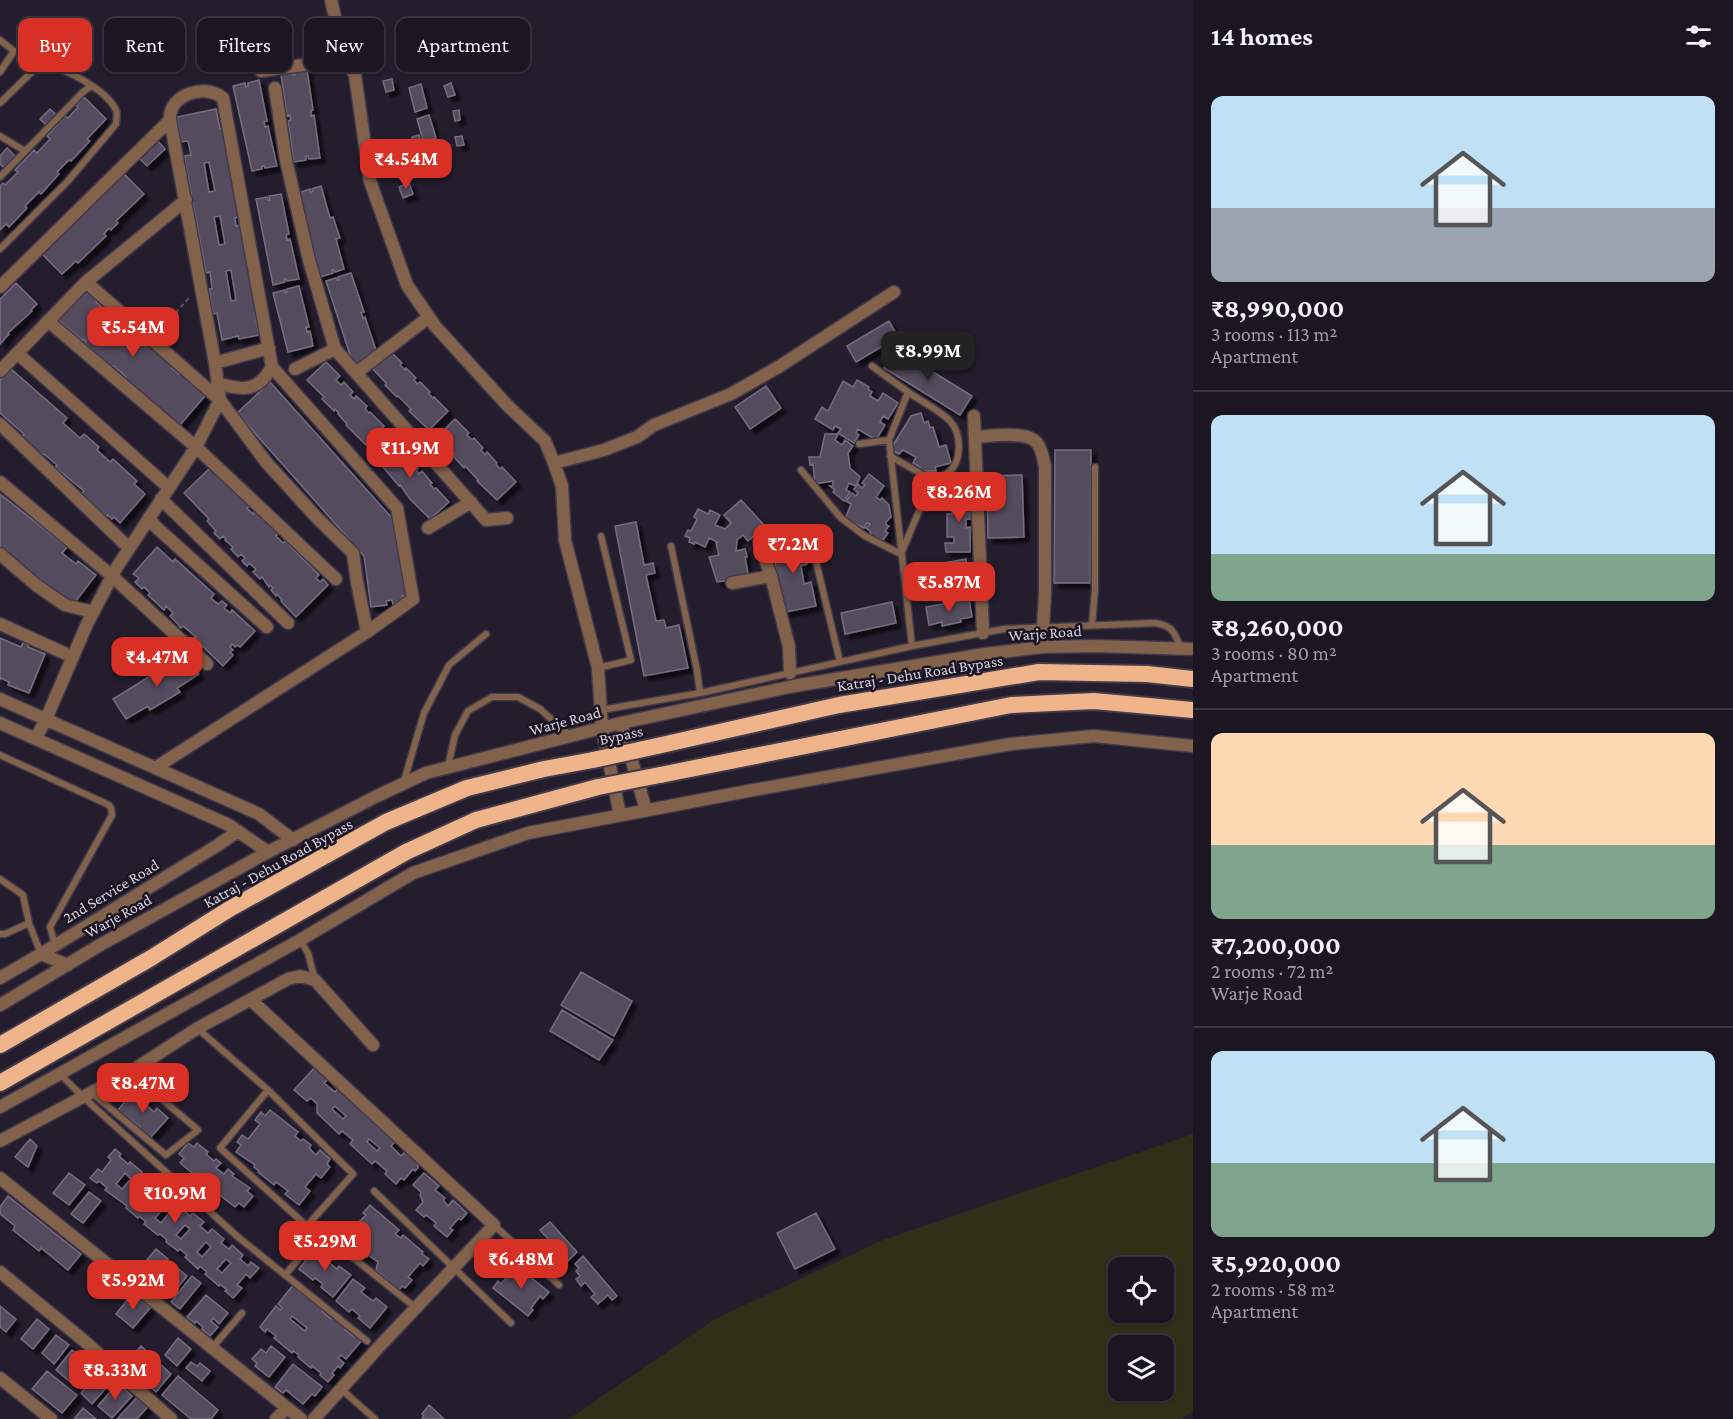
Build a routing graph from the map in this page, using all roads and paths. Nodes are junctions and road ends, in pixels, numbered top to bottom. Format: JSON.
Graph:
{"nodes":[{"id":1,"x":331,"y":0,"type":"edge"},
{"id":2,"x":335,"y":18,"type":"edge"},
{"id":3,"x":0,"y":40,"type":"edge"},
{"id":4,"x":0,"y":72,"type":"edge"},
{"id":5,"x":353,"y":72,"type":"edge"},
{"id":6,"x":92,"y":86,"type":"junction"},
{"id":7,"x":275,"y":88,"type":"dead end"},
{"id":8,"x":0,"y":103,"type":"edge"},
{"id":9,"x":170,"y":120,"type":"junction"},
{"id":10,"x":0,"y":136,"type":"edge"},
{"id":11,"x":25,"y":151,"type":"junction"},
{"id":12,"x":0,"y":177,"type":"edge"},
{"id":13,"x":186,"y":200,"type":"junction"},
{"id":14,"x":0,"y":249,"type":"edge"},
{"id":15,"x":86,"y":282,"type":"junction"},
{"id":16,"x":201,"y":285,"type":"junction"},
{"id":17,"x":0,"y":287,"type":"edge"},
{"id":18,"x":894,"y":292,"type":"dead end"},
{"id":19,"x":429,"y":316,"type":"junction"},
{"id":20,"x":48,"y":321,"type":"junction"},
{"id":21,"x":150,"y":339,"type":"junction"},
{"id":22,"x":269,"y":348,"type":"junction"},
{"id":23,"x":335,"y":349,"type":"junction"},
{"id":24,"x":17,"y":353,"type":"junction"},
{"id":25,"x":215,"y":363,"type":"junction"},
{"id":26,"x":872,"y":366,"type":"dead end"},
{"id":27,"x":272,"y":367,"type":"junction"},
{"id":28,"x":295,"y":369,"type":"dead end"},
{"id":29,"x":0,"y":371,"type":"edge"},
{"id":30,"x":356,"y":373,"type":"junction"},
{"id":31,"x":218,"y":383,"type":"junction"},
{"id":32,"x":908,"y":392,"type":"junction"},
{"id":33,"x":220,"y":400,"type":"junction"},
{"id":34,"x":974,"y":416,"type":"dead end"},
{"id":35,"x":0,"y":424,"type":"edge"},
{"id":36,"x":975,"y":437,"type":"junction"},
{"id":37,"x":889,"y":440,"type":"junction"},
{"id":38,"x":860,"y":444,"type":"dead end"},
{"id":39,"x":196,"y":447,"type":"junction"},
{"id":40,"x":890,"y":456,"type":"junction"},
{"id":41,"x":554,"y":463,"type":"junction"},
{"id":42,"x":1095,"y":466,"type":"dead end"},
{"id":43,"x":801,"y":471,"type":"dead end"},
{"id":44,"x":932,"y":480,"type":"junction"},
{"id":45,"x":0,"y":482,"type":"edge"},
{"id":46,"x":168,"y":487,"type":"junction"},
{"id":47,"x":161,"y":499,"type":"junction"},
{"id":48,"x":471,"y":502,"type":"junction"},
{"id":49,"x":149,"y":517,"type":"junction"},
{"id":50,"x":507,"y":518,"type":"dead end"},
{"id":51,"x":428,"y":528,"type":"dead end"},
{"id":52,"x":601,"y":536,"type":"dead end"},
{"id":53,"x":759,"y":542,"type":"dead end"},
{"id":54,"x":671,"y":546,"type":"dead end"},
{"id":55,"x":129,"y":548,"type":"junction"},
{"id":56,"x":814,"y":553,"type":"dead end"},
{"id":57,"x":0,"y":554,"type":"edge"},
{"id":58,"x":901,"y":554,"type":"junction"},
{"id":59,"x":112,"y":576,"type":"junction"},
{"id":60,"x":771,"y":576,"type":"junction"},
{"id":61,"x":336,"y":579,"type":"dead end"},
{"id":62,"x":732,"y":583,"type":"dead end"},
{"id":63,"x":93,"y":612,"type":"junction"},
{"id":64,"x":288,"y":623,"type":"dead end"},
{"id":65,"x":0,"y":624,"type":"edge"},
{"id":66,"x":1092,"y":625,"type":"junction"},
{"id":67,"x":267,"y":627,"type":"dead end"},
{"id":68,"x":1042,"y":627,"type":"junction"},
{"id":69,"x":367,"y":632,"type":"junction"},
{"id":70,"x":983,"y":633,"type":"junction"},
{"id":71,"x":486,"y":634,"type":"dead end"},
{"id":72,"x":912,"y":646,"type":"junction"},
{"id":73,"x":1187,"y":649,"type":"edge"},
{"id":74,"x":73,"y":657,"type":"junction"},
{"id":75,"x":840,"y":662,"type":"junction"},
{"id":76,"x":207,"y":664,"type":"dead end"},
{"id":77,"x":598,"y":669,"type":"junction"},
{"id":78,"x":790,"y":673,"type":"junction"},
{"id":79,"x":1193,"y":679,"type":"edge"},
{"id":80,"x":700,"y":693,"type":"junction"},
{"id":81,"x":0,"y":699,"type":"edge"},
{"id":82,"x":601,"y":710,"type":"junction"},
{"id":83,"x":1193,"y":710,"type":"edge"},
{"id":84,"x":46,"y":719,"type":"junction"},
{"id":85,"x":0,"y":723,"type":"edge"},
{"id":86,"x":621,"y":723,"type":"junction"},
{"id":87,"x":602,"y":728,"type":"junction"},
{"id":88,"x":570,"y":737,"type":"junction"},
{"id":89,"x":36,"y":738,"type":"junction"},
{"id":90,"x":657,"y":746,"type":"joint"},
{"id":91,"x":1193,"y":746,"type":"edge"},
{"id":92,"x":0,"y":755,"type":"edge"},
{"id":93,"x":593,"y":760,"type":"joint"},
{"id":94,"x":155,"y":768,"type":"junction"},
{"id":95,"x":448,"y":768,"type":"junction"},
{"id":96,"x":403,"y":784,"type":"junction"},
{"id":97,"x":646,"y":810,"type":"junction"},
{"id":98,"x":620,"y":815,"type":"junction"},
{"id":99,"x":238,"y":831,"type":"junction"},
{"id":100,"x":293,"y":840,"type":"junction"},
{"id":101,"x":268,"y":852,"type":"junction"},
{"id":102,"x":0,"y":879,"type":"edge"},
{"id":103,"x":29,"y":922,"type":"junction"},
{"id":104,"x":0,"y":934,"type":"edge"},
{"id":105,"x":300,"y":940,"type":"junction"},
{"id":106,"x":55,"y":945,"type":"junction"},
{"id":107,"x":41,"y":954,"type":"junction"},
{"id":108,"x":68,"y":965,"type":"junction"},
{"id":109,"x":0,"y":978,"type":"edge"},
{"id":110,"x":315,"y":980,"type":"junction"},
{"id":111,"x":251,"y":1000,"type":"junction"},
{"id":112,"x":0,"y":1005,"type":"edge"},
{"id":113,"x":198,"y":1028,"type":"junction"},
{"id":114,"x":0,"y":1045,"type":"edge"},
{"id":115,"x":373,"y":1045,"type":"dead end"},
{"id":116,"x":130,"y":1072,"type":"junction"},
{"id":117,"x":60,"y":1074,"type":"junction"},
{"id":118,"x":0,"y":1083,"type":"edge"},
{"id":119,"x":268,"y":1090,"type":"junction"},
{"id":120,"x":87,"y":1095,"type":"junction"},
{"id":121,"x":0,"y":1107,"type":"edge"},
{"id":122,"x":0,"y":1141,"type":"edge"},
{"id":123,"x":0,"y":1178,"type":"edge"},
{"id":124,"x":374,"y":1191,"type":"dead end"},
{"id":125,"x":494,"y":1225,"type":"junction"},
{"id":126,"x":454,"y":1268,"type":"junction"},
{"id":127,"x":0,"y":1272,"type":"edge"},
{"id":128,"x":285,"y":1275,"type":"junction"},
{"id":129,"x":559,"y":1286,"type":"dead end"},
{"id":130,"x":416,"y":1308,"type":"junction"},
{"id":131,"x":242,"y":1313,"type":"dead end"},
{"id":132,"x":511,"y":1323,"type":"dead end"},
{"id":133,"x":367,"y":1341,"type":"dead end"},
{"id":134,"x":212,"y":1348,"type":"junction"},
{"id":135,"x":0,"y":1378,"type":"edge"},
{"id":136,"x":341,"y":1389,"type":"junction"},
{"id":137,"x":287,"y":1408,"type":"junction"},
{"id":138,"x":51,"y":1419,"type":"edge"},
{"id":139,"x":171,"y":1419,"type":"edge"},
{"id":140,"x":276,"y":1419,"type":"edge"},
{"id":141,"x":301,"y":1419,"type":"edge"},
{"id":142,"x":314,"y":1419,"type":"edge"},
{"id":143,"x":375,"y":1419,"type":"edge"}],
"edges":[{"from":1,"to":2,"type":"street"},
{"from":3,"to":4,"type":"lane"},
{"from":5,"to":19,"type":"street"},
{"from":6,"to":8,"type":"lane"},
{"from":6,"to":11,"type":"lane"},
{"from":6,"to":14,"type":"lane"},
{"from":7,"to":23,"type":"street"},
{"from":9,"to":13,"type":"street"},
{"from":9,"to":17,"type":"street"},
{"from":9,"to":22,"type":"street"},
{"from":10,"to":11,"type":"lane"},
{"from":11,"to":12,"type":"lane"},
{"from":13,"to":15,"type":"street"},
{"from":13,"to":16,"type":"street"},
{"from":15,"to":20,"type":"street"},
{"from":15,"to":21,"type":"street"},
{"from":16,"to":21,"type":"path"},
{"from":16,"to":25,"type":"street"},
{"from":18,"to":41,"type":"street"},
{"from":19,"to":30,"type":"street"},
{"from":19,"to":41,"type":"street"},
{"from":20,"to":24,"type":"street"},
{"from":20,"to":39,"type":"street"},
{"from":21,"to":33,"type":"street"},
{"from":22,"to":25,"type":"street"},
{"from":22,"to":27,"type":"street"},
{"from":23,"to":28,"type":"street"},
{"from":23,"to":30,"type":"street"},
{"from":24,"to":29,"type":"street"},
{"from":24,"to":46,"type":"street"},
{"from":25,"to":31,"type":"street"},
{"from":26,"to":32,"type":"lane"},
{"from":27,"to":31,"type":"street"},
{"from":27,"to":69,"type":"street"},
{"from":30,"to":48,"type":"street"},
{"from":31,"to":33,"type":"street"},
{"from":32,"to":37,"type":"lane"},
{"from":32,"to":44,"type":"lane"},
{"from":33,"to":39,"type":"street"},
{"from":33,"to":69,"type":"street"},
{"from":34,"to":36,"type":"street"},
{"from":35,"to":55,"type":"street"},
{"from":36,"to":68,"type":"street"},
{"from":36,"to":70,"type":"street"},
{"from":37,"to":38,"type":"lane"},
{"from":37,"to":40,"type":"lane"},
{"from":39,"to":46,"type":"street"},
{"from":39,"to":61,"type":"street"},
{"from":40,"to":44,"type":"lane"},
{"from":40,"to":58,"type":"lane"},
{"from":41,"to":77,"type":"street"},
{"from":42,"to":66,"type":"lane"},
{"from":43,"to":58,"type":"lane"},
{"from":44,"to":58,"type":"lane"},
{"from":45,"to":59,"type":"street"},
{"from":46,"to":47,"type":"street"},
{"from":47,"to":49,"type":"street"},
{"from":47,"to":64,"type":"street"},
{"from":48,"to":50,"type":"street"},
{"from":48,"to":51,"type":"street"},
{"from":49,"to":55,"type":"street"},
{"from":49,"to":67,"type":"street"},
{"from":52,"to":77,"type":"lane"},
{"from":53,"to":60,"type":"street"},
{"from":54,"to":80,"type":"lane"},
{"from":55,"to":59,"type":"street"},
{"from":56,"to":75,"type":"lane"},
{"from":57,"to":63,"type":"street"},
{"from":58,"to":72,"type":"lane"},
{"from":59,"to":63,"type":"street"},
{"from":59,"to":76,"type":"street"},
{"from":60,"to":62,"type":"street"},
{"from":60,"to":78,"type":"street"},
{"from":63,"to":74,"type":"street"},
{"from":65,"to":74,"type":"street"},
{"from":66,"to":68,"type":"lane"},
{"from":66,"to":73,"type":"lane"},
{"from":68,"to":70,"type":"lane"},
{"from":69,"to":94,"type":"street"},
{"from":70,"to":72,"type":"lane"},
{"from":71,"to":96,"type":"lane"},
{"from":72,"to":75,"type":"lane"},
{"from":73,"to":86,"type":"street","name":"Warje Road"},
{"from":74,"to":84,"type":"street"},
{"from":75,"to":78,"type":"lane"},
{"from":77,"to":82,"type":"street"},
{"from":78,"to":80,"type":"lane"},
{"from":79,"to":90,"type":"highway","name":"Katraj - Dehu Road Bypass"},
{"from":80,"to":82,"type":"lane"},
{"from":81,"to":84,"type":"street"},
{"from":82,"to":87,"type":"street"},
{"from":83,"to":118,"type":"highway","bridge":true},
{"from":84,"to":89,"type":"street"},
{"from":84,"to":94,"type":"street"},
{"from":85,"to":89,"type":"street"},
{"from":86,"to":87,"type":"street","name":"Warje Road"},
{"from":86,"to":97,"type":"street"},
{"from":87,"to":88,"type":"street","name":"Warje Road"},
{"from":87,"to":98,"type":"street"},
{"from":88,"to":95,"type":"street","name":"Warje Road"},
{"from":88,"to":95,"type":"lane"},
{"from":89,"to":99,"type":"street"},
{"from":90,"to":93,"type":"highway","name":"Bypass","bridge":true},
{"from":91,"to":97,"type":"street"},
{"from":92,"to":106,"type":"lane"},
{"from":93,"to":114,"type":"highway","name":"Katraj - Dehu Road Bypass"},
{"from":94,"to":100,"type":"street"},
{"from":95,"to":96,"type":"street","name":"Warje Road"},
{"from":96,"to":100,"type":"street","name":"Warje Road"},
{"from":97,"to":98,"type":"street"},
{"from":98,"to":105,"type":"street"},
{"from":99,"to":101,"type":"street"},
{"from":99,"to":106,"type":"street","name":"2nd Service Road"},
{"from":100,"to":101,"type":"street","name":"Warje Road"},
{"from":101,"to":108,"type":"street","name":"Warje Road"},
{"from":102,"to":103,"type":"lane"},
{"from":103,"to":104,"type":"lane"},
{"from":103,"to":107,"type":"lane"},
{"from":105,"to":110,"type":"lane"},
{"from":105,"to":117,"type":"street"},
{"from":106,"to":107,"type":"street","name":"2nd Service Road"},
{"from":107,"to":108,"type":"street"},
{"from":107,"to":109,"type":"street","name":"2nd Service Road"},
{"from":108,"to":112,"type":"street","name":"Warje Road"},
{"from":110,"to":111,"type":"street"},
{"from":110,"to":115,"type":"street"},
{"from":111,"to":113,"type":"street"},
{"from":111,"to":125,"type":"street"},
{"from":113,"to":116,"type":"street"},
{"from":113,"to":119,"type":"lane"},
{"from":116,"to":120,"type":"street"},
{"from":116,"to":120,"type":"lane"},
{"from":117,"to":120,"type":"lane"},
{"from":117,"to":121,"type":"street"},
{"from":119,"to":119,"type":"lane"},
{"from":120,"to":122,"type":"street"},
{"from":120,"to":128,"type":"lane"},
{"from":123,"to":134,"type":"street"},
{"from":124,"to":126,"type":"lane"},
{"from":125,"to":126,"type":"street"},
{"from":125,"to":129,"type":"lane"},
{"from":126,"to":130,"type":"street"},
{"from":126,"to":132,"type":"lane"},
{"from":127,"to":139,"type":"street"},
{"from":128,"to":130,"type":"lane"},
{"from":128,"to":133,"type":"lane"},
{"from":130,"to":136,"type":"street"},
{"from":131,"to":134,"type":"lane"},
{"from":134,"to":137,"type":"street"},
{"from":135,"to":138,"type":"street"},
{"from":136,"to":142,"type":"street"},
{"from":136,"to":143,"type":"lane"},
{"from":137,"to":140,"type":"street"},
{"from":137,"to":141,"type":"street"}]}
